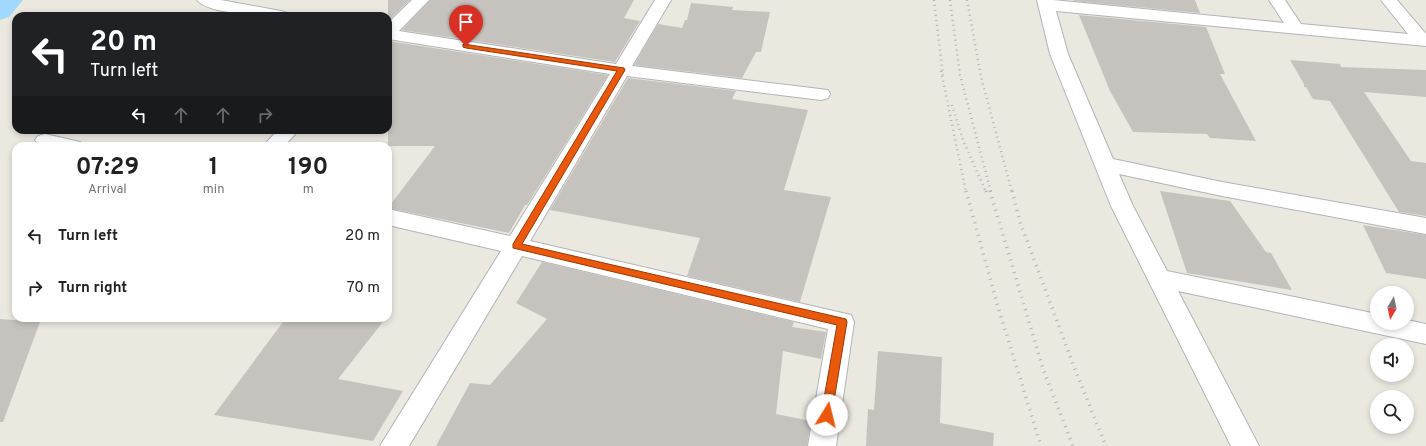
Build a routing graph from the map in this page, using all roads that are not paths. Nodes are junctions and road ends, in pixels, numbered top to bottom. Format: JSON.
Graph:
{"nodes":[{"id":1,"x":205,"y":0,"type":"edge"},
{"id":2,"x":421,"y":0,"type":"edge"},
{"id":3,"x":663,"y":0,"type":"edge"},
{"id":4,"x":1277,"y":0,"type":"edge"},
{"id":5,"x":1389,"y":0,"type":"edge"},
{"id":6,"x":1045,"y":3,"type":"edge"},
{"id":7,"x":258,"y":12,"type":"edge"},
{"id":8,"x":392,"y":29,"type":"edge"},
{"id":9,"x":1296,"y":29,"type":"junction"},
{"id":10,"x":392,"y":34,"type":"edge"},
{"id":11,"x":1424,"y":41,"type":"edge"},
{"id":12,"x":621,"y":70,"type":"junction"},
{"id":13,"x":821,"y":94,"type":"dead end"},
{"id":14,"x":285,"y":134,"type":"edge"},
{"id":15,"x":45,"y":140,"type":"dead end"},
{"id":16,"x":54,"y":142,"type":"edge"},
{"id":17,"x":277,"y":142,"type":"edge"},
{"id":18,"x":1104,"y":164,"type":"junction"},
{"id":19,"x":392,"y":218,"type":"edge"},
{"id":20,"x":1426,"y":226,"type":"edge"},
{"id":21,"x":516,"y":246,"type":"junction"},
{"id":22,"x":1159,"y":278,"type":"junction"},
{"id":23,"x":1426,"y":334,"type":"edge"},
{"id":24,"x":394,"y":446,"type":"edge"},
{"id":25,"x":822,"y":446,"type":"edge"},
{"id":26,"x":1245,"y":446,"type":"edge"}],
"edges":[{"from":1,"to":7,"type":"street"},
{"from":2,"to":8,"type":"street"},
{"from":3,"to":12,"type":"street"},
{"from":4,"to":9,"type":"street"},
{"from":5,"to":11,"type":"street"},
{"from":6,"to":9,"type":"street"},
{"from":6,"to":18,"type":"street"},
{"from":9,"to":11,"type":"street"},
{"from":10,"to":12,"type":"street"},
{"from":12,"to":13,"type":"street"},
{"from":12,"to":21,"type":"street"},
{"from":14,"to":17,"type":"street"},
{"from":15,"to":16,"type":"street"},
{"from":18,"to":20,"type":"street"},
{"from":18,"to":22,"type":"street"},
{"from":19,"to":21,"type":"street"},
{"from":21,"to":24,"type":"street"},
{"from":21,"to":25,"type":"street"},
{"from":22,"to":23,"type":"street"},
{"from":22,"to":26,"type":"street"}]}
